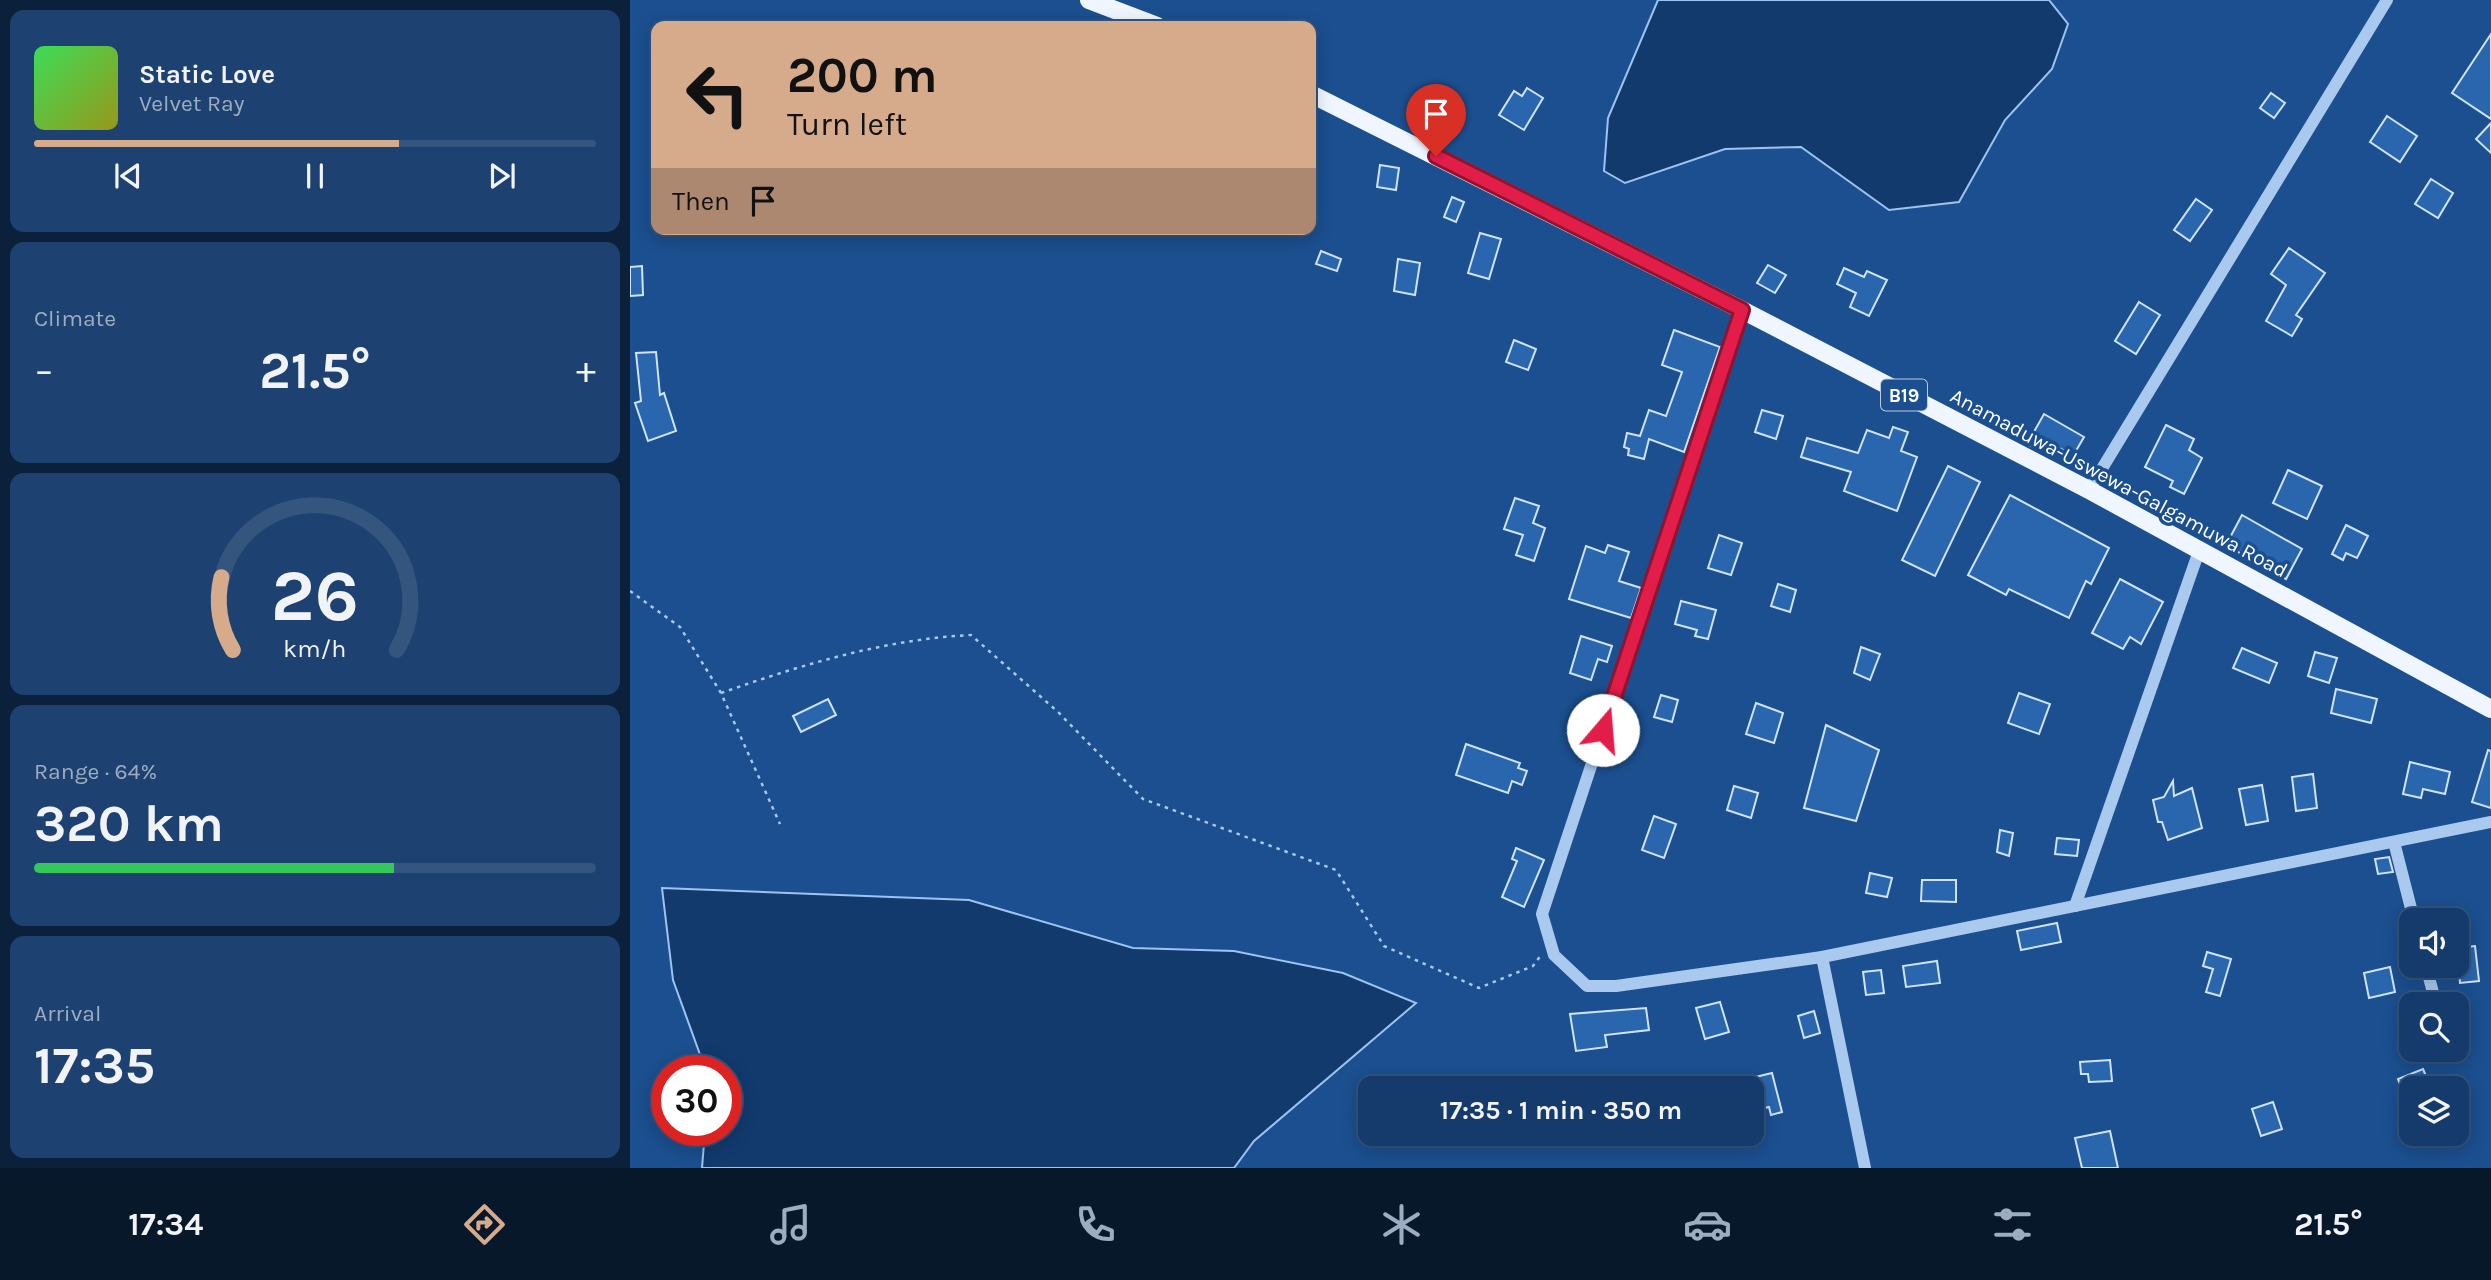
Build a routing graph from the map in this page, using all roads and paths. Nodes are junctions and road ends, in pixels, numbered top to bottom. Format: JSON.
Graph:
{"nodes":[{"id":1,"x":1090,"y":0,"type":"edge"},
{"id":2,"x":2387,"y":0,"type":"edge"},
{"id":3,"x":1144,"y":21,"type":"edge"},
{"id":4,"x":1316,"y":97,"type":"edge"},
{"id":5,"x":1742,"y":310,"type":"junction"},
{"id":6,"x":2089,"y":490,"type":"junction"},
{"id":7,"x":2199,"y":551,"type":"junction"},
{"id":8,"x":630,"y":591,"type":"edge"},
{"id":9,"x":721,"y":693,"type":"junction"},
{"id":10,"x":2491,"y":709,"type":"edge"},
{"id":11,"x":2491,"y":822,"type":"edge"},
{"id":12,"x":780,"y":824,"type":"dead end"},
{"id":13,"x":2394,"y":842,"type":"junction"},
{"id":14,"x":2076,"y":906,"type":"junction"},
{"id":15,"x":2411,"y":908,"type":"edge"},
{"id":16,"x":1550,"y":944,"type":"junction"},
{"id":17,"x":1822,"y":957,"type":"junction"},
{"id":18,"x":1865,"y":1168,"type":"edge"}],
"edges":[{"from":1,"to":3,"type":"main road"},
{"from":2,"to":6,"type":"street"},
{"from":4,"to":5,"type":"main road","name":"Anamaduwa-Uswewa-Galgamuwa Road","number":"B19"},
{"from":5,"to":6,"type":"main road","name":"Anamaduwa-Uswewa-Galgamuwa Road","number":"B19"},
{"from":5,"to":16,"type":"street"},
{"from":6,"to":7,"type":"main road","name":"Anamaduwa-Uswewa-Galgamuwa Road","number":"B19"},
{"from":7,"to":10,"type":"main road","name":"Anamaduwa-Uswewa-Galgamuwa Road","number":"B19"},
{"from":7,"to":14,"type":"street"},
{"from":8,"to":9,"type":"path"},
{"from":9,"to":12,"type":"path"},
{"from":9,"to":16,"type":"path"},
{"from":11,"to":13,"type":"street"},
{"from":13,"to":14,"type":"street"},
{"from":13,"to":15,"type":"street"},
{"from":14,"to":17,"type":"street"},
{"from":16,"to":17,"type":"street"},
{"from":17,"to":18,"type":"street"}]}
